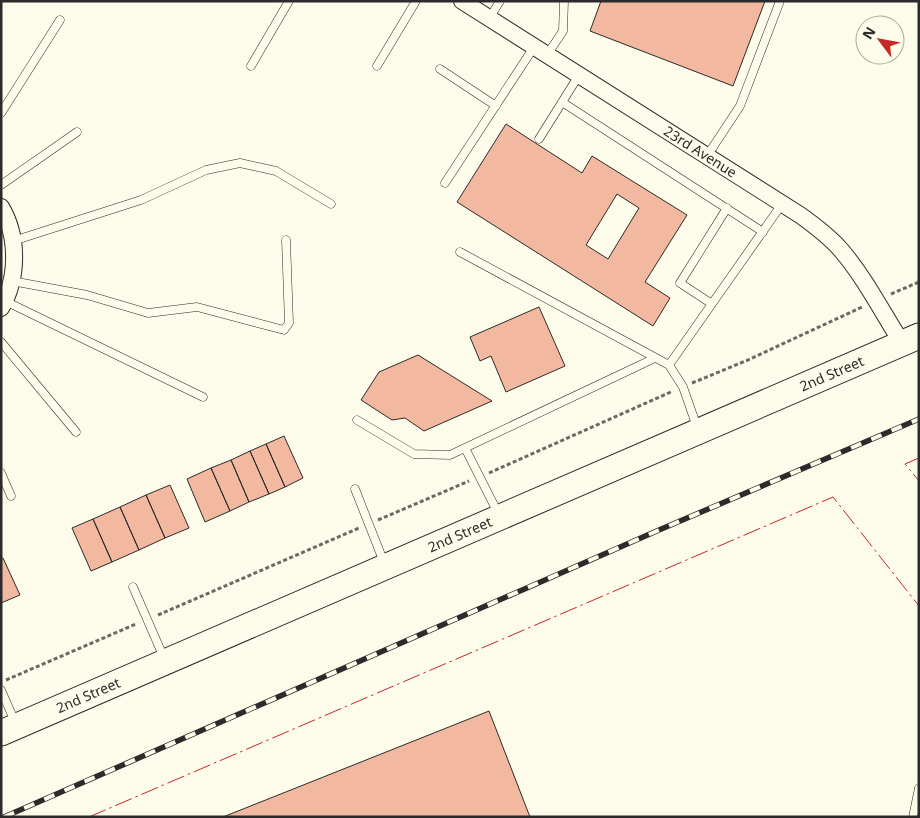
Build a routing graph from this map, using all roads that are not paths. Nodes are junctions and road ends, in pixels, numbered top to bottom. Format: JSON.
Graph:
{"nodes":[{"id":1,"x":289,"y":1,"type":"edge"},
{"id":2,"x":416,"y":1,"type":"edge"},
{"id":3,"x":462,"y":1,"type":"edge"},
{"id":4,"x":500,"y":1,"type":"edge"},
{"id":5,"x":564,"y":1,"type":"edge"},
{"id":6,"x":780,"y":1,"type":"edge"},
{"id":7,"x":490,"y":19,"type":"junction"},
{"id":8,"x":60,"y":20,"type":"dead end"},
{"id":9,"x":540,"y":51,"type":"junction"},
{"id":10,"x":250,"y":66,"type":"dead end"},
{"id":11,"x":377,"y":66,"type":"dead end"},
{"id":12,"x":440,"y":69,"type":"dead end"},
{"id":13,"x":579,"y":75,"type":"junction"},
{"id":14,"x":562,"y":102,"type":"junction"},
{"id":15,"x":496,"y":106,"type":"junction"},
{"id":16,"x":1,"y":113,"type":"edge"},
{"id":17,"x":77,"y":132,"type":"dead end"},
{"id":18,"x":539,"y":138,"type":"dead end"},
{"id":19,"x":707,"y":156,"type":"junction"},
{"id":20,"x":446,"y":184,"type":"dead end"},
{"id":21,"x":1,"y":185,"type":"edge"},
{"id":22,"x":331,"y":204,"type":"dead end"},
{"id":23,"x":782,"y":204,"type":"junction"},
{"id":24,"x":1,"y":207,"type":"edge"},
{"id":25,"x":727,"y":208,"type":"junction"},
{"id":26,"x":763,"y":232,"type":"junction"},
{"id":27,"x":286,"y":240,"type":"dead end"},
{"id":28,"x":13,"y":242,"type":"junction"},
{"id":29,"x":460,"y":252,"type":"dead end"},
{"id":30,"x":12,"y":281,"type":"junction"},
{"id":31,"x":712,"y":304,"type":"junction"},
{"id":32,"x":3,"y":305,"type":"edge"},
{"id":33,"x":910,"y":340,"type":"edge"},
{"id":34,"x":1,"y":342,"type":"edge"},
{"id":35,"x":655,"y":358,"type":"junction"},
{"id":36,"x":669,"y":365,"type":"junction"},
{"id":37,"x":203,"y":397,"type":"dead end"},
{"id":38,"x":358,"y":420,"type":"dead end"},
{"id":39,"x":699,"y":431,"type":"junction"},
{"id":40,"x":76,"y":432,"type":"dead end"},
{"id":41,"x":465,"y":448,"type":"junction"},
{"id":42,"x":1,"y":473,"type":"edge"},
{"id":43,"x":355,"y":489,"type":"dead end"},
{"id":44,"x":11,"y":496,"type":"dead end"},
{"id":45,"x":499,"y":517,"type":"junction"},
{"id":46,"x":386,"y":567,"type":"junction"},
{"id":47,"x":133,"y":587,"type":"dead end"},
{"id":48,"x":166,"y":662,"type":"junction"},
{"id":49,"x":1,"y":690,"type":"edge"},
{"id":50,"x":9,"y":729,"type":"edge"},
{"id":51,"x":919,"y":788,"type":"edge"},
{"id":52,"x":913,"y":817,"type":"edge"}],
"edges":[{"from":1,"to":10,"type":"lane"},
{"from":2,"to":11,"type":"lane"},
{"from":3,"to":7,"type":"street","name":"23rd Avenue"},
{"from":4,"to":7,"type":"lane"},
{"from":5,"to":9,"type":"lane"},
{"from":6,"to":19,"type":"lane"},
{"from":7,"to":9,"type":"street","name":"23rd Avenue"},
{"from":8,"to":16,"type":"lane"},
{"from":9,"to":13,"type":"street","name":"23rd Avenue"},
{"from":9,"to":15,"type":"lane"},
{"from":12,"to":15,"type":"lane"},
{"from":13,"to":14,"type":"lane"},
{"from":13,"to":19,"type":"street","name":"23rd Avenue"},
{"from":14,"to":18,"type":"lane"},
{"from":14,"to":25,"type":"lane"},
{"from":15,"to":20,"type":"lane"},
{"from":17,"to":21,"type":"lane"},
{"from":19,"to":23,"type":"street","name":"23rd Avenue"},
{"from":22,"to":28,"type":"lane"},
{"from":23,"to":26,"type":"lane"},
{"from":23,"to":33,"type":"street","name":"23rd Avenue"},
{"from":24,"to":28,"type":"street"},
{"from":25,"to":26,"type":"lane"},
{"from":25,"to":31,"type":"lane"},
{"from":26,"to":31,"type":"lane"},
{"from":27,"to":30,"type":"lane"},
{"from":28,"to":30,"type":"street"},
{"from":29,"to":35,"type":"lane"},
{"from":30,"to":32,"type":"street"},
{"from":31,"to":36,"type":"lane"},
{"from":32,"to":37,"type":"lane"},
{"from":33,"to":39,"type":"main road","name":"2nd Street"},
{"from":34,"to":40,"type":"lane"},
{"from":35,"to":36,"type":"lane"},
{"from":35,"to":41,"type":"lane"},
{"from":36,"to":39,"type":"lane"},
{"from":38,"to":41,"type":"lane"},
{"from":39,"to":45,"type":"main road","name":"2nd Street"},
{"from":41,"to":45,"type":"lane"},
{"from":42,"to":44,"type":"lane"},
{"from":43,"to":46,"type":"lane"},
{"from":45,"to":46,"type":"main road","name":"2nd Street"},
{"from":46,"to":48,"type":"main road","name":"2nd Street"},
{"from":47,"to":48,"type":"lane"},
{"from":48,"to":50,"type":"main road","name":"2nd Street"},
{"from":49,"to":50,"type":"lane"},
{"from":51,"to":52,"type":"lane"}]}
